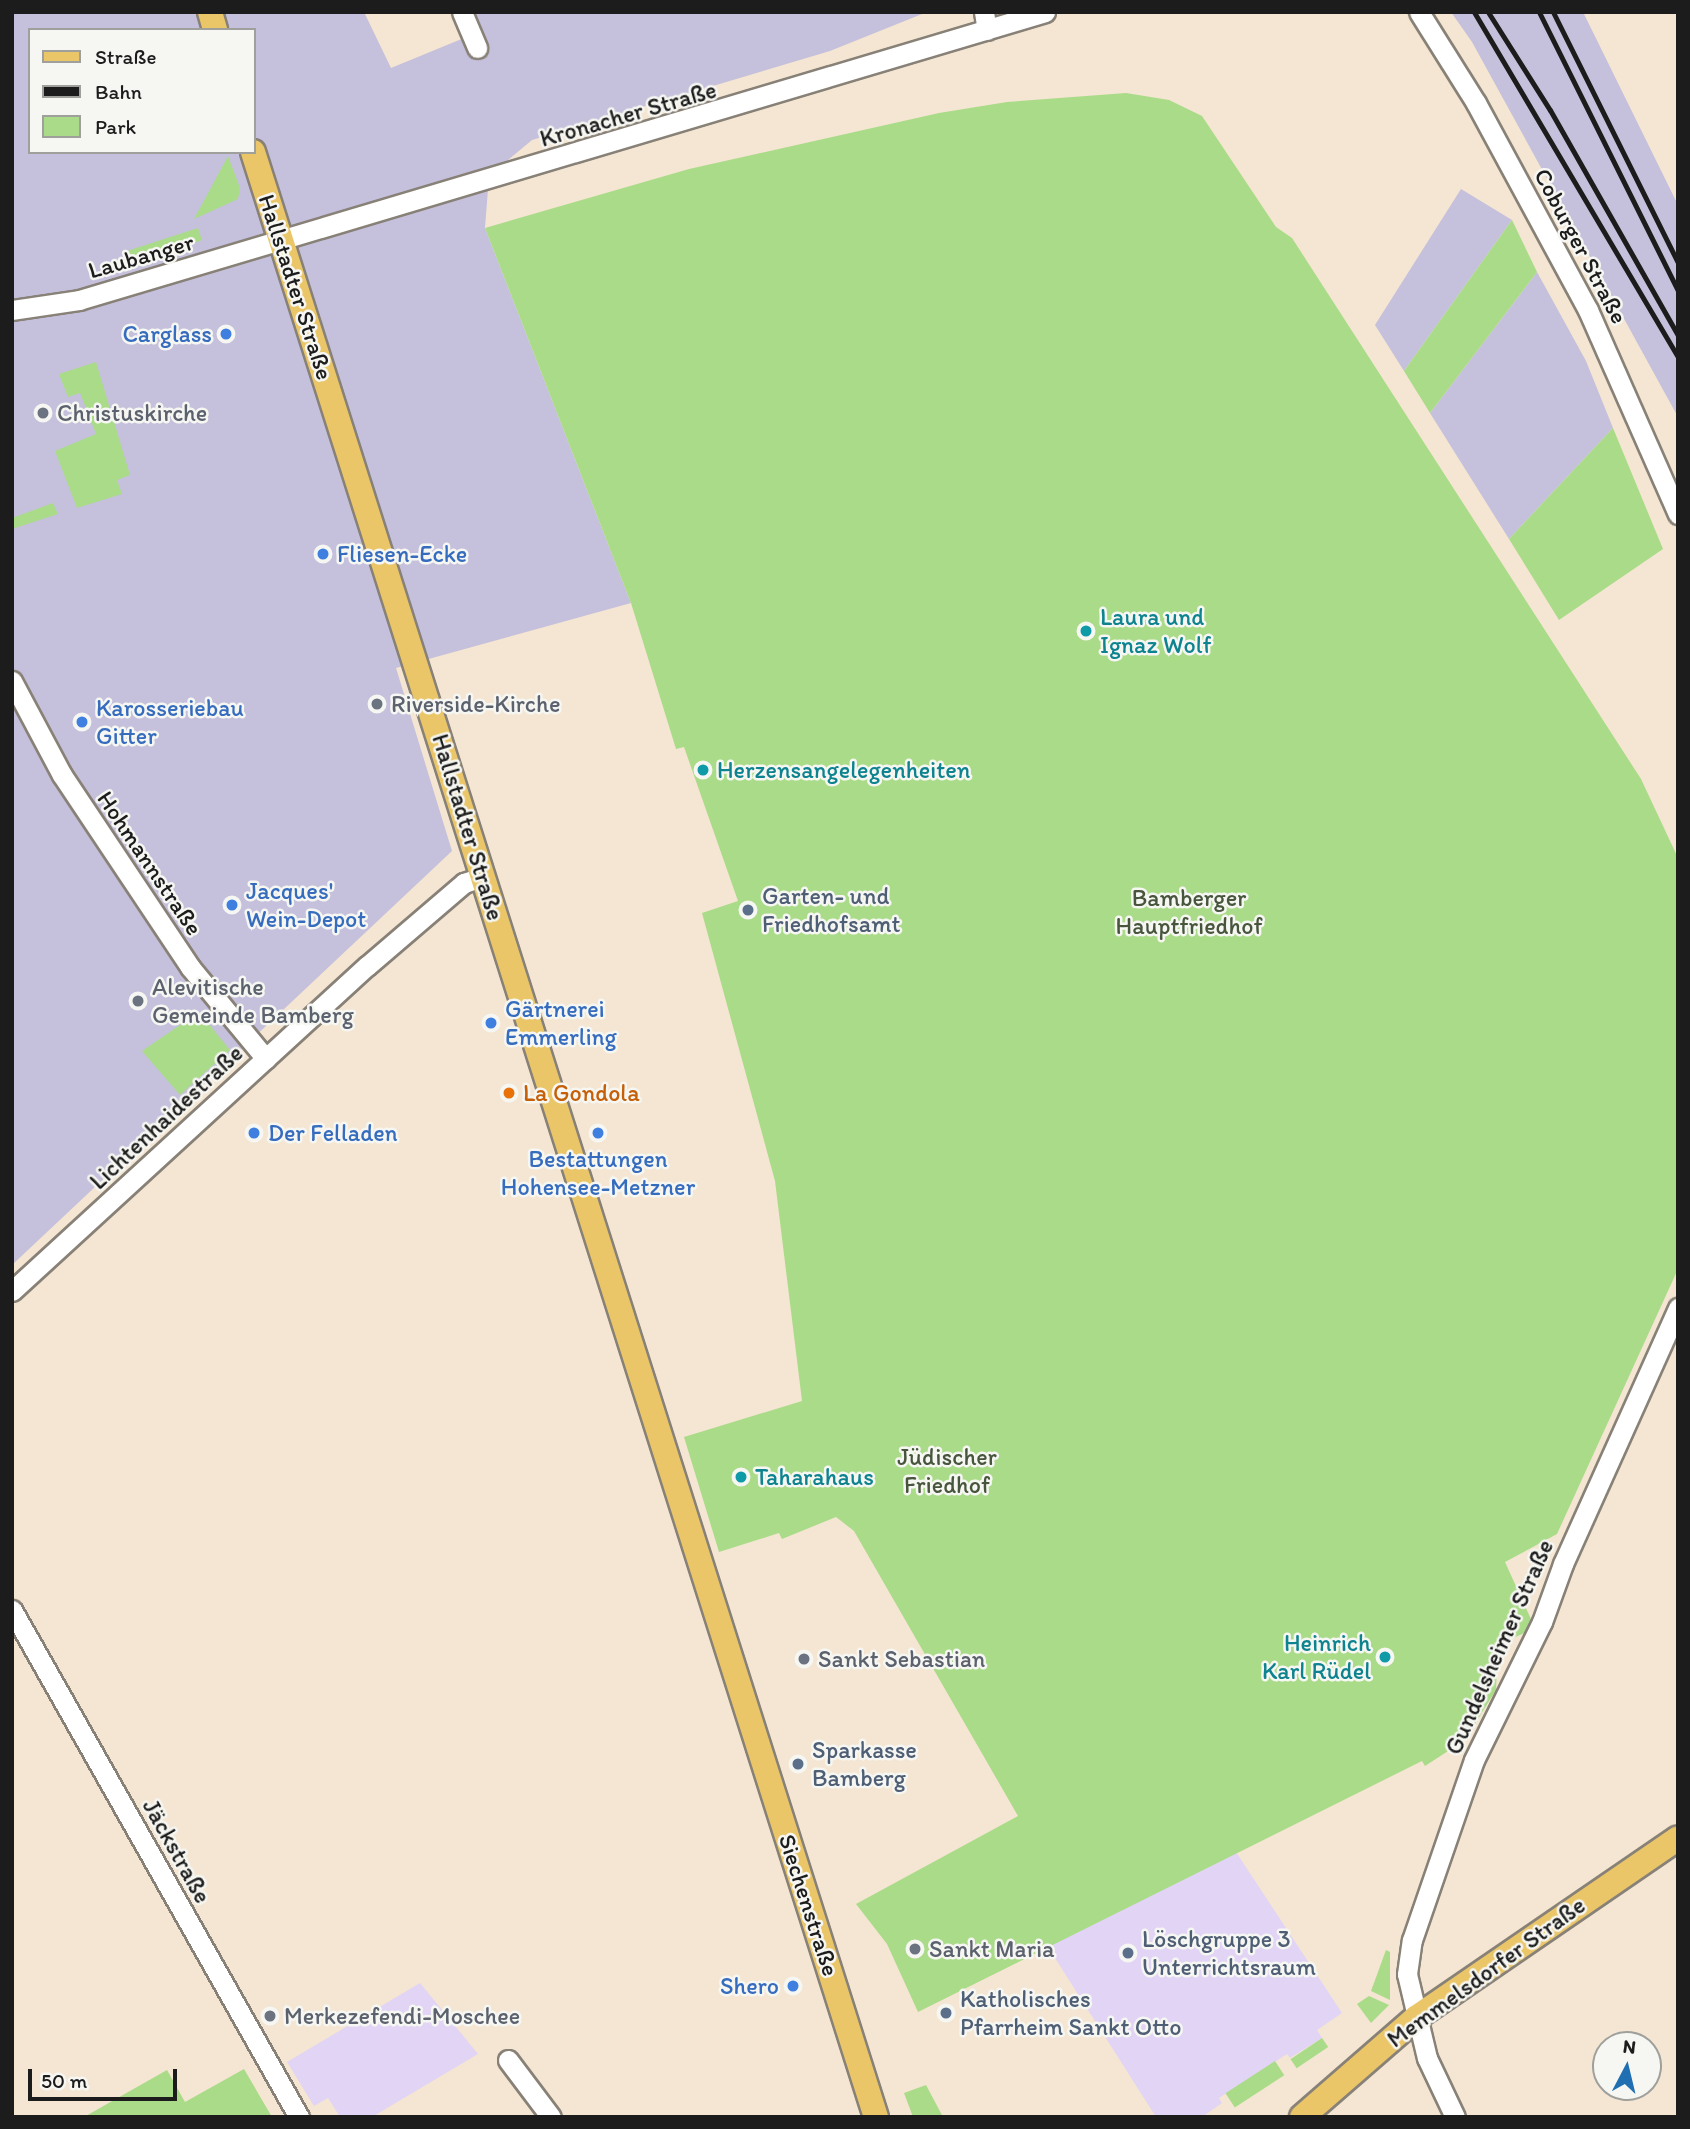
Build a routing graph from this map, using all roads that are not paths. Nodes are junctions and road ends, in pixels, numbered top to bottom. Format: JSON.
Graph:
{"nodes":[{"id":1,"x":461,"y":12,"type":"edge"},
{"id":2,"x":1045,"y":12,"type":"edge"},
{"id":3,"x":1419,"y":12,"type":"edge"},
{"id":4,"x":985,"y":21,"type":"edge"},
{"id":5,"x":477,"y":48,"type":"dead end"},
{"id":6,"x":254,"y":154,"type":"edge"},
{"id":7,"x":282,"y":241,"type":"junction"},
{"id":8,"x":12,"y":310,"type":"edge"},
{"id":9,"x":1678,"y":514,"type":"edge"},
{"id":10,"x":12,"y":681,"type":"edge"},
{"id":11,"x":484,"y":876,"type":"junction"},
{"id":12,"x":266,"y":1059,"type":"junction"},
{"id":13,"x":12,"y":1291,"type":"edge"},
{"id":14,"x":1678,"y":1308,"type":"edge"},
{"id":15,"x":12,"y":1610,"type":"edge"},
{"id":16,"x":740,"y":1694,"type":"joint"},
{"id":17,"x":1678,"y":1838,"type":"edge"},
{"id":18,"x":1417,"y":2017,"type":"junction"},
{"id":19,"x":508,"y":2060,"type":"dead end"},
{"id":20,"x":299,"y":2117,"type":"edge"},
{"id":21,"x":551,"y":2117,"type":"edge"},
{"id":22,"x":876,"y":2117,"type":"edge"},
{"id":23,"x":1302,"y":2117,"type":"edge"},
{"id":24,"x":1455,"y":2117,"type":"edge"}],
"edges":[{"from":1,"to":5,"type":"street"},
{"from":2,"to":4,"type":"street","name":"Kronacher Straße"},
{"from":3,"to":9,"type":"street","name":"Coburger Straße"},
{"from":4,"to":7,"type":"street","name":"Kronacher Straße"},
{"from":6,"to":7,"type":"main road","name":"Hallstadter Straße"},
{"from":7,"to":8,"type":"street","name":"Laubanger"},
{"from":7,"to":11,"type":"main road","name":"Hallstadter Straße"},
{"from":10,"to":12,"type":"street","name":"Hohmannstraße"},
{"from":11,"to":12,"type":"street","name":"Lichtenhaidestraße"},
{"from":11,"to":16,"type":"main road","name":"Hallstadter Straße"},
{"from":12,"to":13,"type":"street","name":"Lichtenhaidestraße"},
{"from":14,"to":18,"type":"street","name":"Gundelsheimer Straße"},
{"from":15,"to":20,"type":"street","name":"Jäckstraße"},
{"from":16,"to":22,"type":"main road","name":"Siechenstraße"},
{"from":17,"to":18,"type":"main road","name":"Memmelsdorfer Straße"},
{"from":18,"to":23,"type":"main road","name":"Memmelsdorfer Straße"},
{"from":18,"to":24,"type":"street","name":"Gundelsheimer Straße"},
{"from":19,"to":21,"type":"street"}]}
